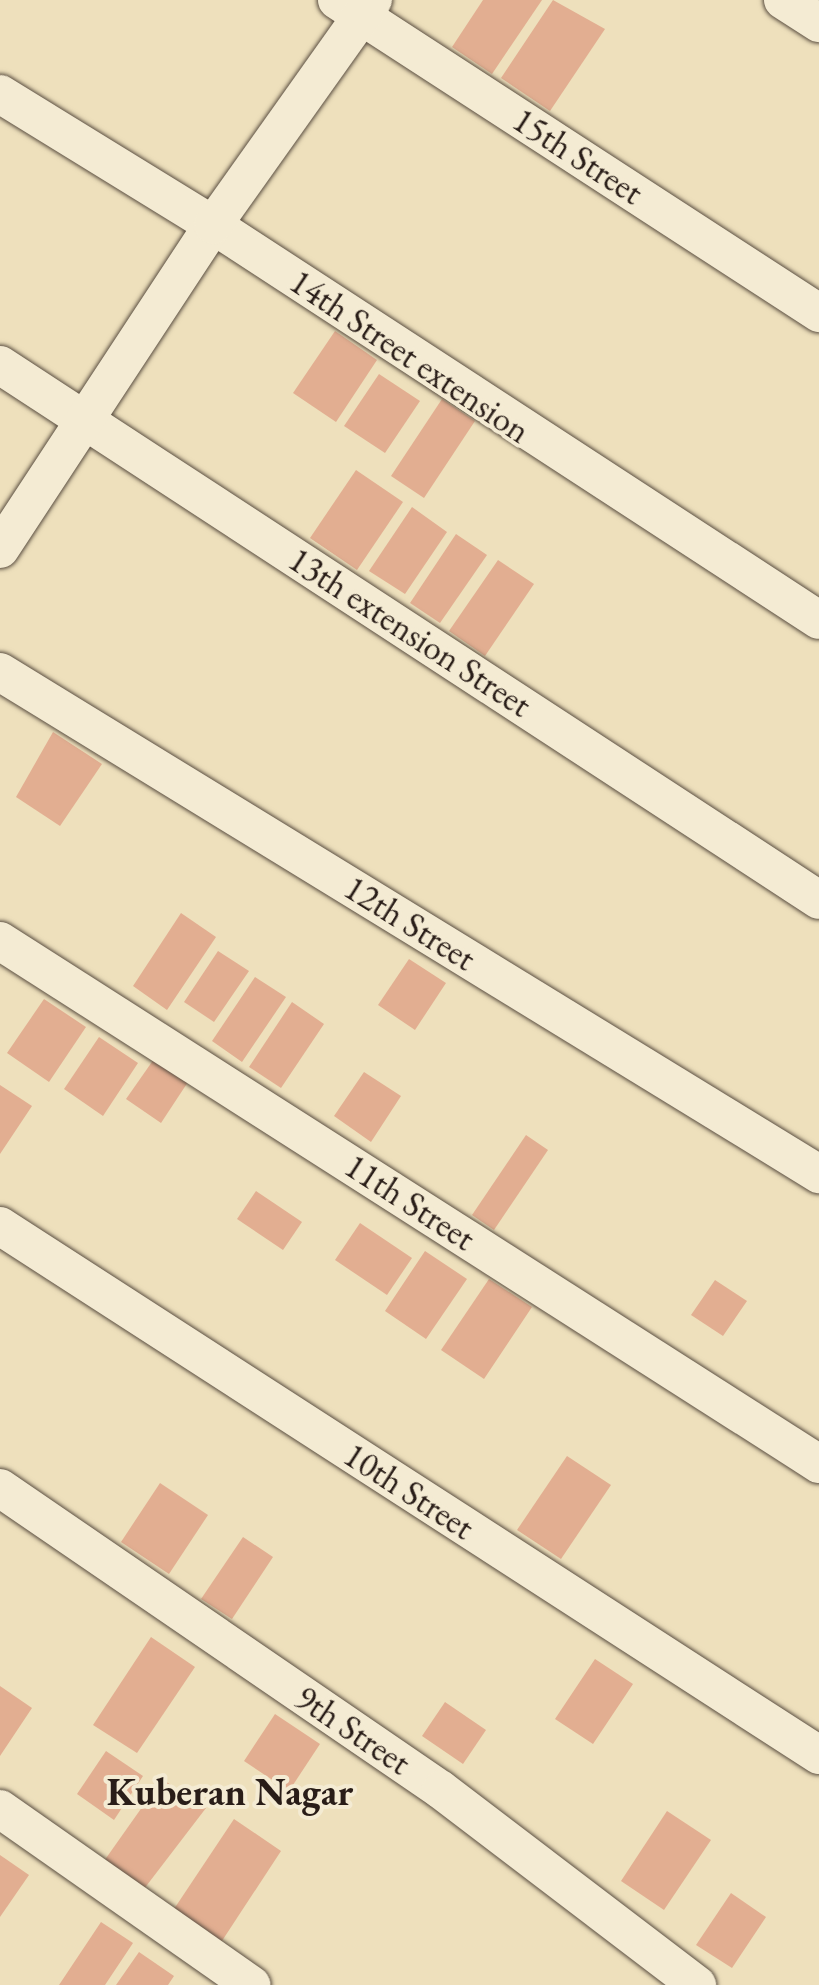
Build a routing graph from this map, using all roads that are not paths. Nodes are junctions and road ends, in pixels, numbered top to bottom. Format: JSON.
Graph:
{"nodes":[{"id":1,"x":783,"y":0,"type":"edge"},
{"id":2,"x":357,"y":5,"type":"edge"},
{"id":3,"x":819,"y":23,"type":"edge"},
{"id":4,"x":0,"y":94,"type":"edge"},
{"id":5,"x":213,"y":225,"type":"junction"},
{"id":6,"x":819,"y":313,"type":"edge"},
{"id":7,"x":0,"y":365,"type":"edge"},
{"id":8,"x":87,"y":420,"type":"junction"},
{"id":9,"x":0,"y":550,"type":"edge"},
{"id":10,"x":819,"y":620,"type":"edge"},
{"id":11,"x":0,"y":672,"type":"edge"},
{"id":12,"x":819,"y":900,"type":"edge"},
{"id":13,"x":0,"y":940,"type":"edge"},
{"id":14,"x":819,"y":1174,"type":"edge"},
{"id":15,"x":0,"y":1226,"type":"edge"},
{"id":16,"x":819,"y":1464,"type":"edge"},
{"id":17,"x":0,"y":1488,"type":"edge"},
{"id":18,"x":819,"y":1755,"type":"edge"},
{"id":19,"x":0,"y":1810,"type":"edge"},
{"id":20,"x":251,"y":1985,"type":"edge"},
{"id":21,"x":697,"y":1985,"type":"edge"}],
"edges":[{"from":1,"to":3,"type":"street"},
{"from":2,"to":5,"type":"street"},
{"from":2,"to":6,"type":"street","name":"15th Street"},
{"from":4,"to":5,"type":"street","name":"14th Street extension"},
{"from":5,"to":8,"type":"street"},
{"from":5,"to":10,"type":"street","name":"14th Street extension"},
{"from":7,"to":8,"type":"street","name":"13th extension Street"},
{"from":8,"to":9,"type":"street"},
{"from":8,"to":12,"type":"street","name":"13th extension Street"},
{"from":11,"to":14,"type":"street","name":"12th Street"},
{"from":13,"to":16,"type":"street","name":"11th Street"},
{"from":15,"to":18,"type":"street","name":"10th Street"},
{"from":17,"to":21,"type":"street","name":"9th Street"},
{"from":19,"to":20,"type":"street"}]}
